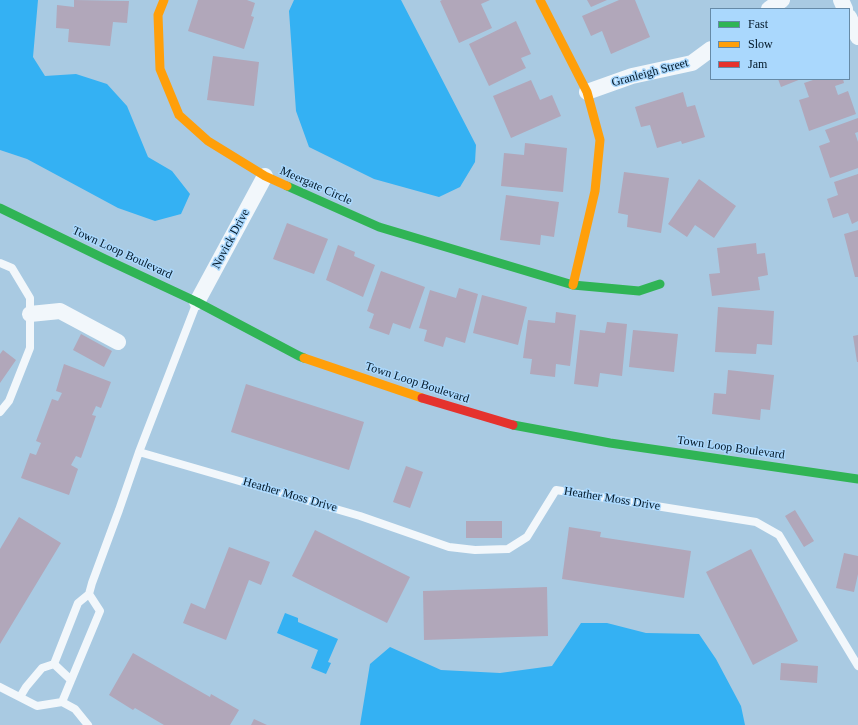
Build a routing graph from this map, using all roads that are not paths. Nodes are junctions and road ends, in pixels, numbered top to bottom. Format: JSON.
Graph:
{"nodes":[{"id":1,"x":164,"y":0,"type":"edge"},
{"id":2,"x":540,"y":0,"type":"edge"},
{"id":3,"x":782,"y":0,"type":"edge"},
{"id":4,"x":770,"y":8,"type":"edge"},
{"id":5,"x":850,"y":19,"type":"edge"},
{"id":6,"x":858,"y":37,"type":"edge"},
{"id":7,"x":710,"y":51,"type":"edge"},
{"id":8,"x":587,"y":92,"type":"junction"},
{"id":9,"x":265,"y":176,"type":"junction"},
{"id":10,"x":0,"y":208,"type":"edge"},
{"id":11,"x":0,"y":263,"type":"edge"},
{"id":12,"x":660,"y":284,"type":"dead end"},
{"id":13,"x":573,"y":285,"type":"junction"},
{"id":14,"x":197,"y":302,"type":"junction"},
{"id":15,"x":30,"y":314,"type":"junction"},
{"id":16,"x":118,"y":342,"type":"dead end"},
{"id":17,"x":0,"y":412,"type":"edge"},
{"id":18,"x":139,"y":452,"type":"junction"},
{"id":19,"x":858,"y":479,"type":"edge"},
{"id":20,"x":89,"y":594,"type":"junction"},
{"id":21,"x":54,"y":664,"type":"junction"},
{"id":22,"x":858,"y":666,"type":"edge"},
{"id":23,"x":71,"y":680,"type":"junction"},
{"id":24,"x":0,"y":686,"type":"edge"},
{"id":25,"x":20,"y":697,"type":"junction"},
{"id":26,"x":62,"y":702,"type":"junction"},
{"id":27,"x":88,"y":725,"type":"edge"}],
"edges":[{"from":1,"to":9,"type":"street","name":"Meergate Circle"},
{"from":2,"to":8,"type":"street"},
{"from":3,"to":4,"type":"street"},
{"from":5,"to":6,"type":"street"},
{"from":7,"to":8,"type":"street","name":"Granleigh Street"},
{"from":8,"to":13,"type":"street"},
{"from":9,"to":13,"type":"street","name":"Meergate Circle"},
{"from":9,"to":14,"type":"street","name":"Novick Drive"},
{"from":10,"to":14,"type":"street","name":"Town Loop Boulevard"},
{"from":11,"to":15,"type":"lane"},
{"from":12,"to":13,"type":"street","name":"Meergate Circle"},
{"from":14,"to":18,"type":"lane"},
{"from":14,"to":19,"type":"street","name":"Town Loop Boulevard"},
{"from":15,"to":16,"type":"street"},
{"from":15,"to":17,"type":"lane"},
{"from":18,"to":20,"type":"lane"},
{"from":18,"to":22,"type":"lane","name":"Heather Moss Drive"},
{"from":20,"to":21,"type":"lane"},
{"from":20,"to":23,"type":"lane"},
{"from":21,"to":23,"type":"lane"},
{"from":21,"to":25,"type":"lane"},
{"from":23,"to":26,"type":"lane"},
{"from":24,"to":25,"type":"lane"},
{"from":25,"to":26,"type":"lane"},
{"from":26,"to":27,"type":"lane"}]}
